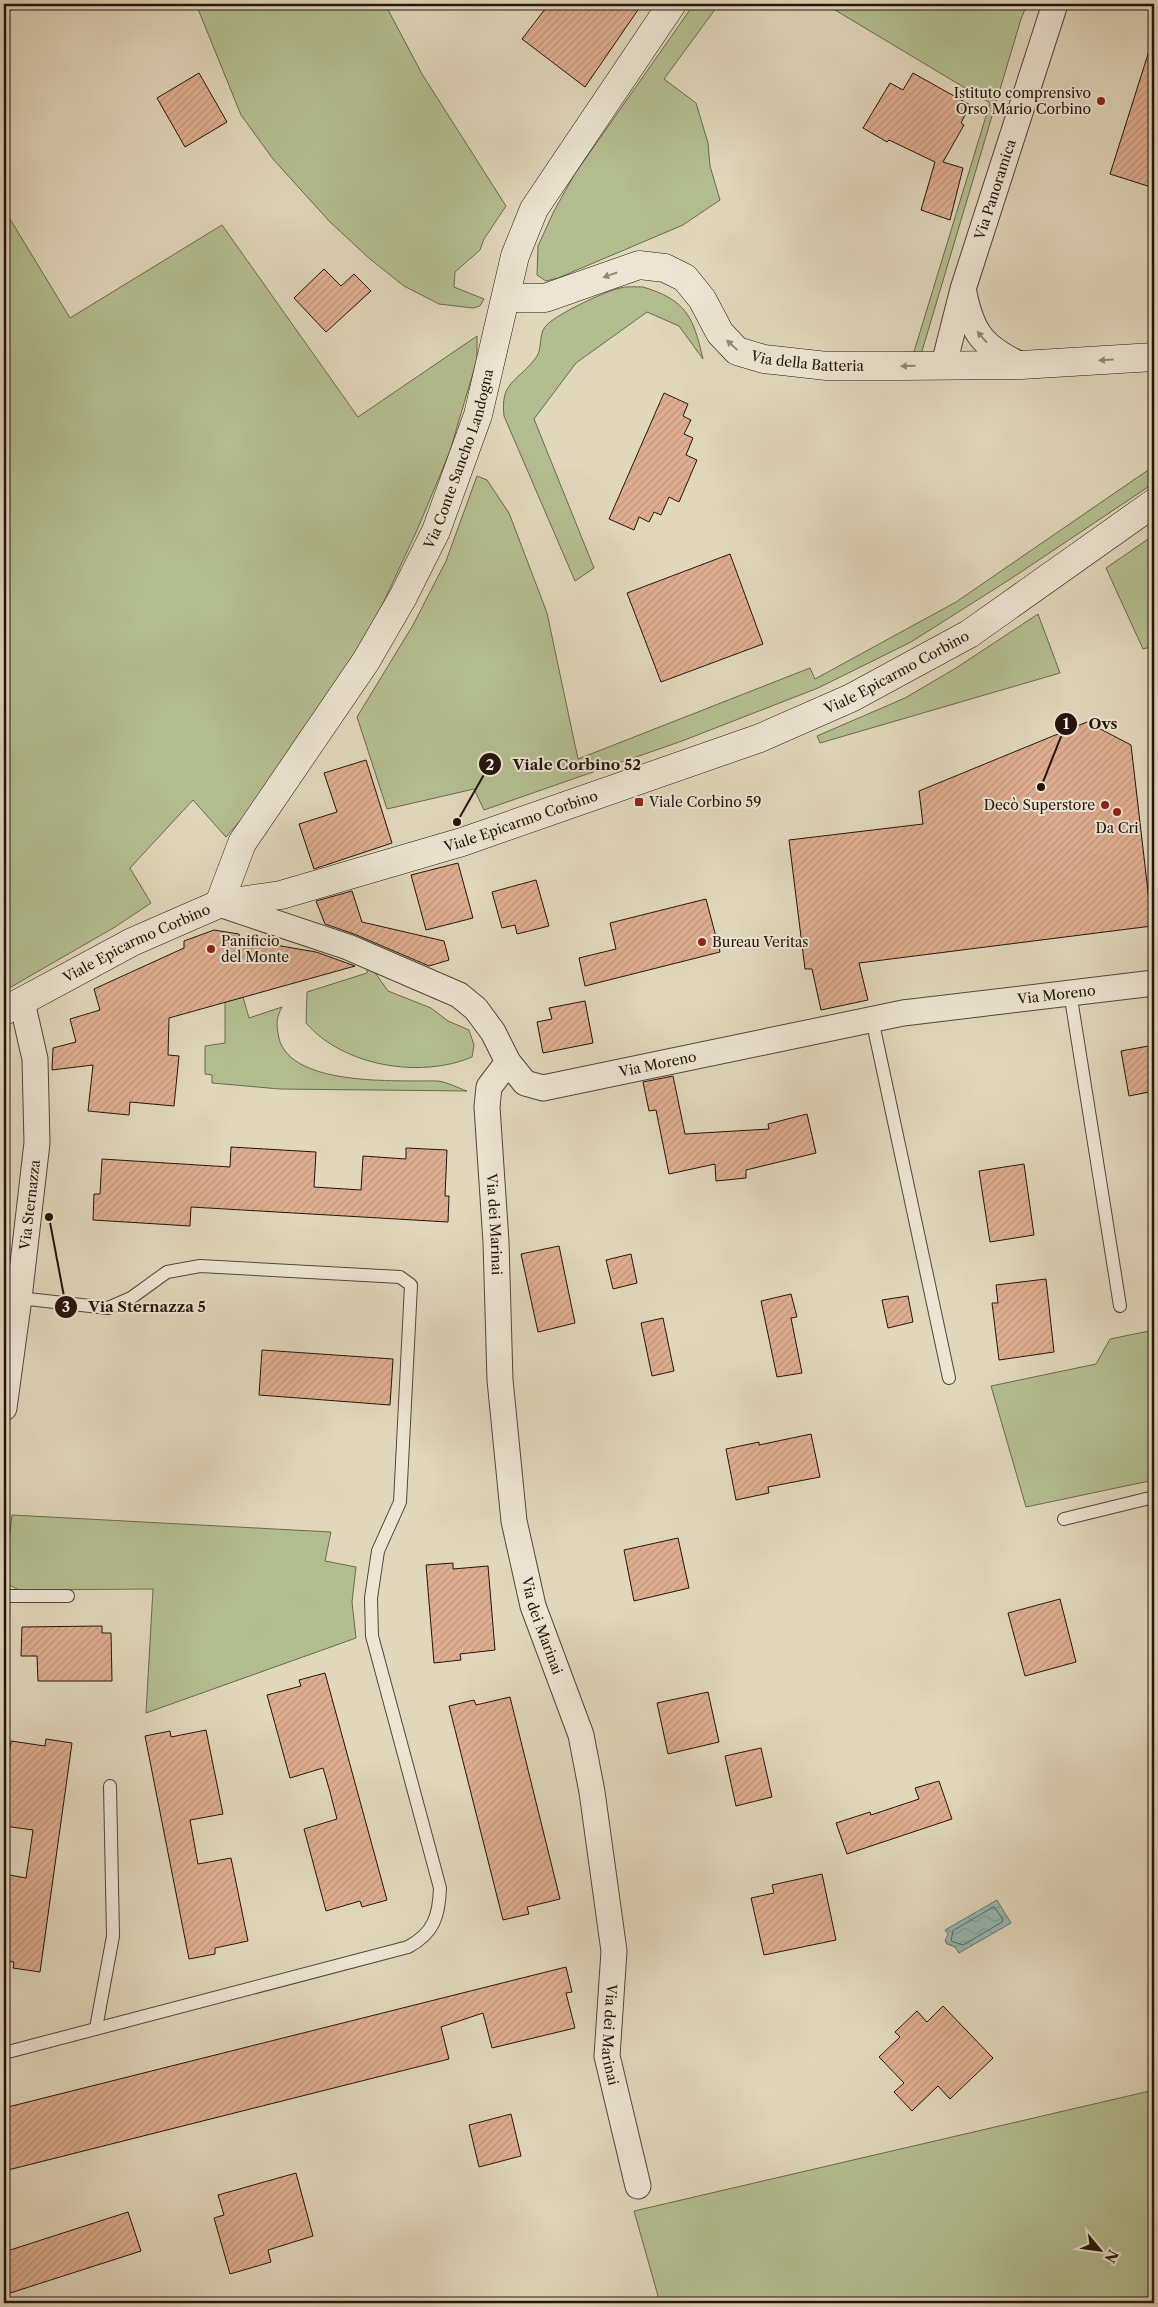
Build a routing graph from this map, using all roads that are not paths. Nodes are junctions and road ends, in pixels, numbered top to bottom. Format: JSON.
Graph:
{"nodes":[{"id":1,"x":672,"y":4,"type":"edge"},
{"id":2,"x":1055,"y":4,"type":"edge"},
{"id":3,"x":963,"y":289,"type":"junction"},
{"id":4,"x":507,"y":298,"type":"junction"},
{"id":5,"x":1154,"y":357,"type":"edge"},
{"id":6,"x":944,"y":364,"type":"junction"},
{"id":7,"x":1021,"y":364,"type":"junction"},
{"id":8,"x":1154,"y":504,"type":"edge"},
{"id":9,"x":281,"y":895,"type":"junction"},
{"id":10,"x":218,"y":904,"type":"junction"},
{"id":11,"x":287,"y":926,"type":"junction"},
{"id":12,"x":1154,"y":983,"type":"edge"},
{"id":13,"x":1070,"y":992,"type":"junction"},
{"id":14,"x":13,"y":1006,"type":"edge"},
{"id":15,"x":872,"y":1019,"type":"junction"},
{"id":16,"x":508,"y":1062,"type":"junction"},
{"id":17,"x":19,"y":1298,"type":"junction"},
{"id":18,"x":1120,"y":1306,"type":"dead end"},
{"id":19,"x":949,"y":1378,"type":"dead end"},
{"id":20,"x":4,"y":1408,"type":"edge"},
{"id":21,"x":1154,"y":1497,"type":"edge"},
{"id":22,"x":1064,"y":1519,"type":"dead end"},
{"id":23,"x":4,"y":1596,"type":"edge"},
{"id":24,"x":68,"y":1596,"type":"dead end"},
{"id":25,"x":110,"y":1786,"type":"dead end"},
{"id":26,"x":96,"y":2028,"type":"junction"},
{"id":27,"x":4,"y":2053,"type":"edge"},
{"id":28,"x":638,"y":2186,"type":"dead end"}],
"edges":[{"from":1,"to":4,"type":"main road","name":"Via Conte Sancho Landogna"},
{"from":2,"to":3,"type":"street","name":"Via Panoramica"},
{"from":3,"to":6,"type":"street","name":"Via Panoramica"},
{"from":7,"to":3,"type":"street","one_way":true},
{"from":6,"to":4,"type":"main road","name":"Via della Batteria","one_way":true},
{"from":4,"to":10,"type":"main road","name":"Via Conte Sancho Landogna"},
{"from":5,"to":7,"type":"main road","name":"Via della Batteria","one_way":true},
{"from":6,"to":7,"type":"main road","name":"Via della Batteria"},
{"from":8,"to":9,"type":"main road","name":"Viale Epicarmo Corbino"},
{"from":9,"to":10,"type":"main road","name":"Viale Epicarmo Corbino"},
{"from":9,"to":11,"type":"street"},
{"from":10,"to":11,"type":"street","name":"Via Moreno"},
{"from":10,"to":14,"type":"main road","name":"Viale Epicarmo Corbino"},
{"from":11,"to":16,"type":"street","name":"Via Moreno"},
{"from":12,"to":13,"type":"street","name":"Via Moreno"},
{"from":13,"to":15,"type":"street","name":"Via Moreno"},
{"from":13,"to":18,"type":"lane"},
{"from":14,"to":17,"type":"street","name":"Via Sternazza"},
{"from":15,"to":16,"type":"street","name":"Via Moreno"},
{"from":15,"to":19,"type":"lane"},
{"from":16,"to":28,"type":"street","name":"Via dei Marinai"},
{"from":17,"to":20,"type":"street","name":"Via Sternazza"},
{"from":17,"to":26,"type":"lane"},
{"from":21,"to":22,"type":"lane"},
{"from":23,"to":24,"type":"lane"},
{"from":25,"to":26,"type":"lane"},
{"from":26,"to":27,"type":"lane"}]}
